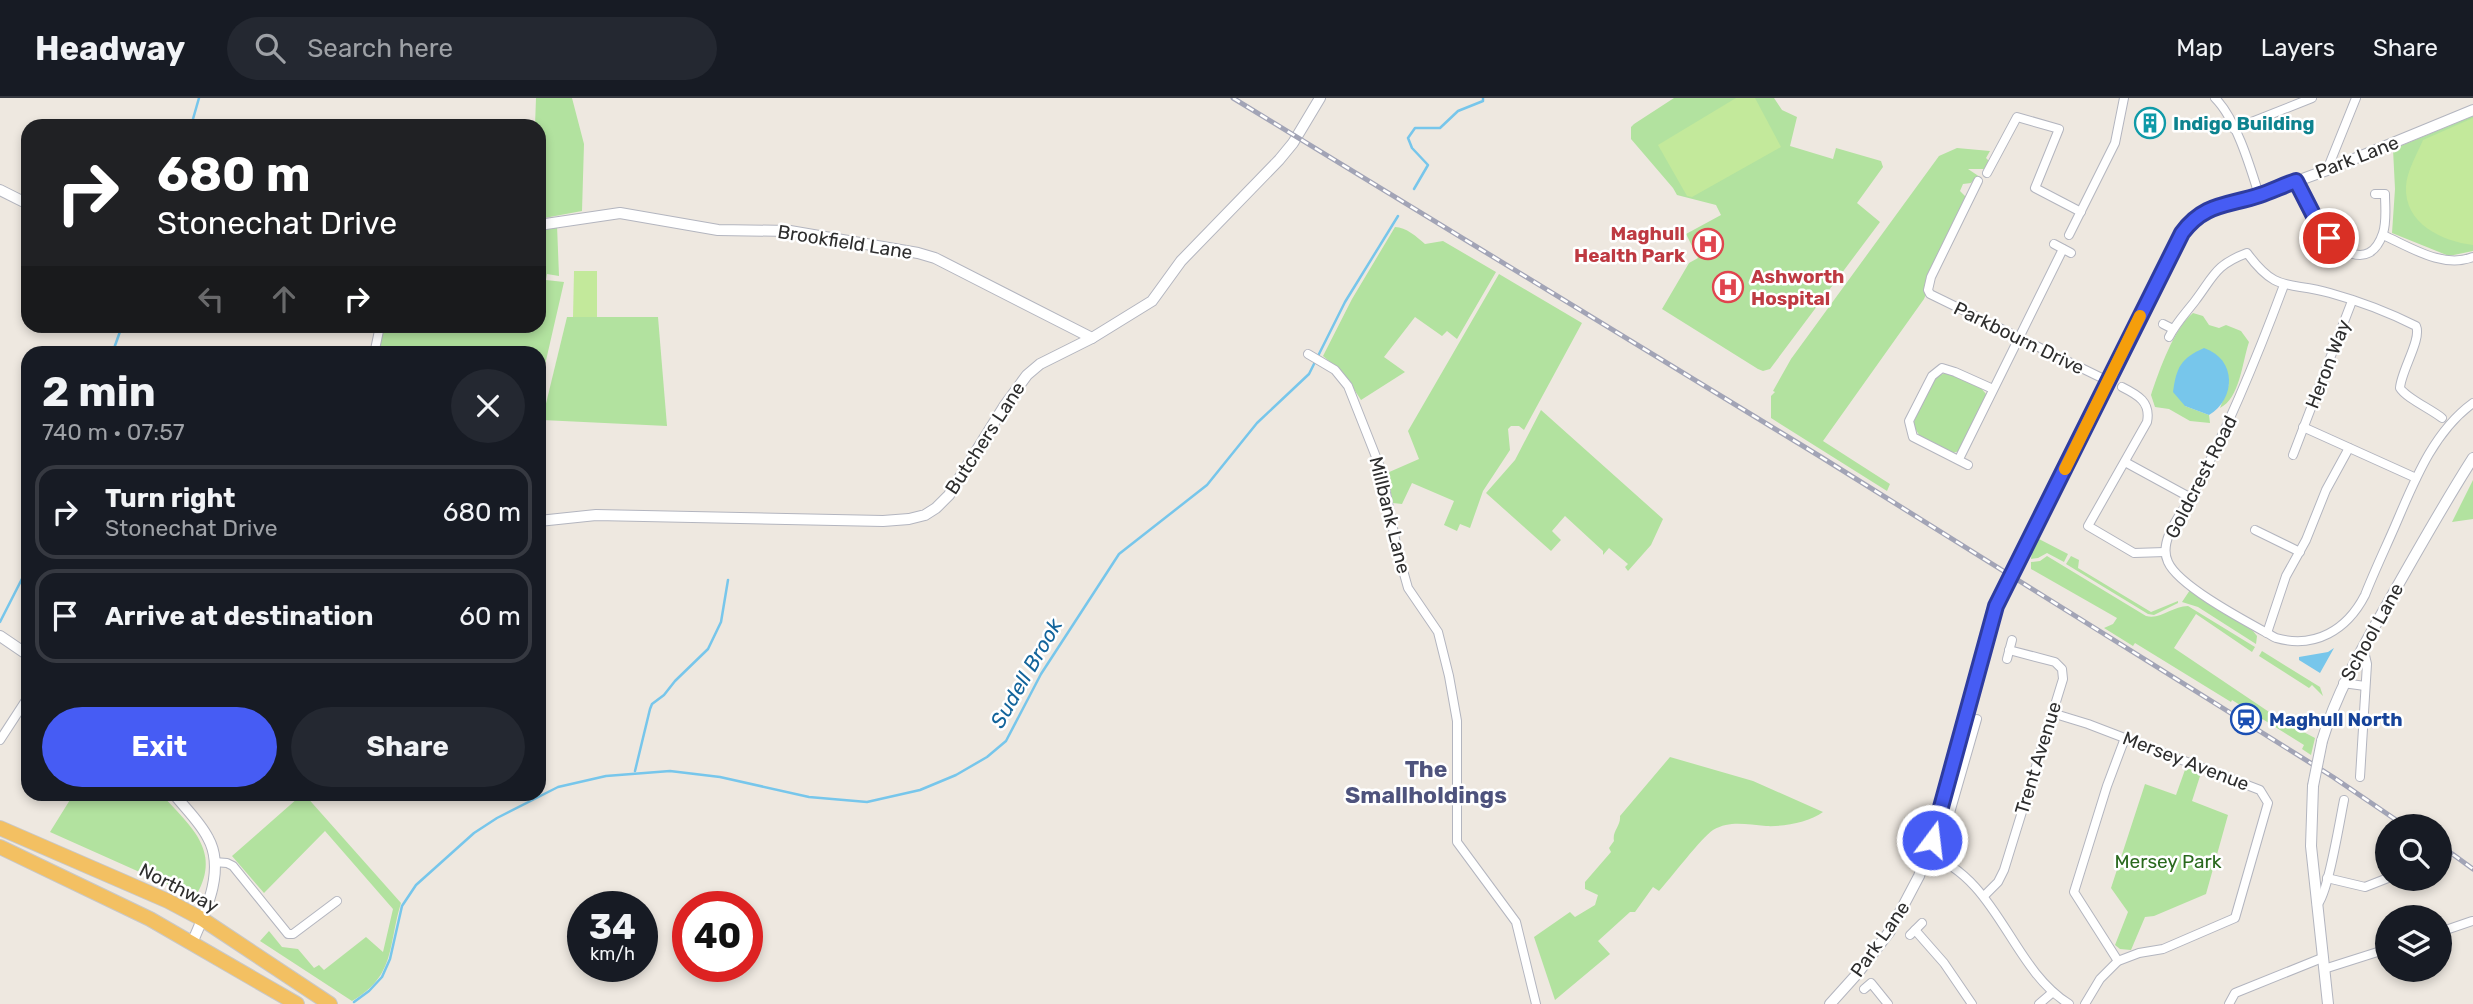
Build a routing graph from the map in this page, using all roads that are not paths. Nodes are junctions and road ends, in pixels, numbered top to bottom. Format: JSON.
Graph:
{"nodes":[{"id":1,"x":1321,"y":98,"type":"edge"},
{"id":2,"x":2124,"y":98,"type":"edge"},
{"id":3,"x":2312,"y":98,"type":"edge"},
{"id":4,"x":2356,"y":98,"type":"edge"},
{"id":5,"x":2218,"y":99,"type":"edge"},
{"id":6,"x":2473,"y":110,"type":"edge"},
{"id":7,"x":2234,"y":130,"type":"junction"},
{"id":8,"x":2327,"y":170,"type":"junction"},
{"id":9,"x":1987,"y":173,"type":"dead end"},
{"id":10,"x":1978,"y":181,"type":"dead end"},
{"id":11,"x":2296,"y":181,"type":"junction"},
{"id":12,"x":1963,"y":188,"type":"dead end"},
{"id":13,"x":0,"y":190,"type":"edge"},
{"id":14,"x":1972,"y":192,"type":"junction"},
{"id":15,"x":2375,"y":194,"type":"dead end"},
{"id":16,"x":2259,"y":195,"type":"junction"},
{"id":17,"x":21,"y":200,"type":"edge"},
{"id":18,"x":2081,"y":212,"type":"junction"},
{"id":19,"x":546,"y":224,"type":"edge"},
{"id":20,"x":2070,"y":235,"type":"dead end"},
{"id":21,"x":2383,"y":235,"type":"junction"},
{"id":22,"x":2054,"y":244,"type":"dead end"},
{"id":23,"x":2473,"y":257,"type":"edge"},
{"id":24,"x":2284,"y":285,"type":"junction"},
{"id":25,"x":2352,"y":301,"type":"junction"},
{"id":26,"x":2163,"y":324,"type":"dead end"},
{"id":27,"x":2018,"y":336,"type":"junction"},
{"id":28,"x":1092,"y":338,"type":"junction"},
{"id":29,"x":1310,"y":355,"type":"dead end"},
{"id":30,"x":2108,"y":381,"type":"junction"},
{"id":31,"x":2122,"y":387,"type":"dead end"},
{"id":32,"x":1993,"y":390,"type":"junction"},
{"id":33,"x":2471,"y":406,"type":"edge"},
{"id":34,"x":2442,"y":418,"type":"dead end"},
{"id":35,"x":2304,"y":426,"type":"junction"},
{"id":36,"x":2349,"y":448,"type":"junction"},
{"id":37,"x":2292,"y":455,"type":"dead end"},
{"id":38,"x":2473,"y":458,"type":"edge"},
{"id":39,"x":1959,"y":459,"type":"junction"},
{"id":40,"x":2125,"y":462,"type":"junction"},
{"id":41,"x":1968,"y":465,"type":"dead end"},
{"id":42,"x":2416,"y":478,"type":"junction"},
{"id":43,"x":2191,"y":498,"type":"junction"},
{"id":44,"x":546,"y":520,"type":"edge"},
{"id":45,"x":2255,"y":530,"type":"dead end"},
{"id":46,"x":2165,"y":552,"type":"junction"},
{"id":47,"x":2300,"y":552,"type":"junction"},
{"id":48,"x":2267,"y":633,"type":"junction"},
{"id":49,"x":0,"y":636,"type":"edge"},
{"id":50,"x":2012,"y":640,"type":"dead end"},
{"id":51,"x":2363,"y":647,"type":"junction"},
{"id":52,"x":21,"y":650,"type":"edge"},
{"id":53,"x":2343,"y":683,"type":"junction"},
{"id":54,"x":2365,"y":685,"type":"junction"},
{"id":55,"x":21,"y":708,"type":"edge"},
{"id":56,"x":2052,"y":713,"type":"junction"},
{"id":57,"x":1977,"y":719,"type":"dead end"},
{"id":58,"x":1973,"y":734,"type":"junction"},
{"id":59,"x":1984,"y":738,"type":"dead end"},
{"id":60,"x":2125,"y":738,"type":"junction"},
{"id":61,"x":0,"y":740,"type":"edge"},
{"id":62,"x":2360,"y":777,"type":"dead end"},
{"id":63,"x":2344,"y":800,"type":"dead end"},
{"id":64,"x":179,"y":801,"type":"edge"},
{"id":65,"x":1,"y":830,"type":"edge"},
{"id":66,"x":0,"y":847,"type":"edge"},
{"id":67,"x":1932,"y":856,"type":"junction"},
{"id":68,"x":214,"y":862,"type":"junction"},
{"id":69,"x":2327,"y":878,"type":"junction"},
{"id":70,"x":2375,"y":882,"type":"edge"},
{"id":71,"x":1984,"y":896,"type":"junction"},
{"id":72,"x":337,"y":901,"type":"dead end"},
{"id":73,"x":2317,"y":905,"type":"junction"},
{"id":74,"x":202,"y":919,"type":"junction"},
{"id":75,"x":2472,"y":921,"type":"edge"},
{"id":76,"x":1922,"y":923,"type":"dead end"},
{"id":77,"x":2452,"y":928,"type":"edge"},
{"id":78,"x":192,"y":943,"type":"junction"},
{"id":79,"x":2375,"y":952,"type":"edge"},
{"id":80,"x":2118,"y":961,"type":"junction"},
{"id":81,"x":2323,"y":964,"type":"junction"},
{"id":82,"x":1871,"y":983,"type":"dead end"},
{"id":83,"x":2053,"y":992,"type":"junction"},
{"id":84,"x":328,"y":1003,"type":"edge"},
{"id":85,"x":296,"y":1004,"type":"edge"},
{"id":86,"x":1536,"y":1004,"type":"edge"},
{"id":87,"x":1830,"y":1004,"type":"edge"},
{"id":88,"x":1888,"y":1004,"type":"edge"},
{"id":89,"x":1972,"y":1004,"type":"edge"},
{"id":90,"x":2039,"y":1004,"type":"edge"},
{"id":91,"x":2069,"y":1004,"type":"edge"},
{"id":92,"x":2085,"y":1004,"type":"edge"},
{"id":93,"x":2229,"y":1004,"type":"edge"},
{"id":94,"x":2328,"y":1004,"type":"edge"}],
"edges":[{"from":1,"to":28,"type":"street","name":"Butchers Lane"},
{"from":2,"to":18,"type":"street"},
{"from":3,"to":7,"type":"street"},
{"from":4,"to":8,"type":"street"},
{"from":5,"to":7,"type":"street"},
{"from":6,"to":8,"type":"street","name":"Park Lane"},
{"from":7,"to":16,"type":"street"},
{"from":8,"to":11,"type":"street","name":"Park Lane"},
{"from":9,"to":18,"type":"street"},
{"from":10,"to":14,"type":"street"},
{"from":11,"to":16,"type":"street","name":"Park Lane"},
{"from":11,"to":21,"type":"street"},
{"from":12,"to":14,"type":"street"},
{"from":13,"to":17,"type":"street"},
{"from":14,"to":27,"type":"street","name":"Parkbourn Drive"},
{"from":15,"to":21,"type":"street"},
{"from":16,"to":30,"type":"street","name":"Park Lane"},
{"from":18,"to":20,"type":"street"},
{"from":19,"to":28,"type":"street","name":"Brookfield Lane"},
{"from":21,"to":23,"type":"street"},
{"from":22,"to":27,"type":"street"},
{"from":24,"to":25,"type":"street"},
{"from":24,"to":26,"type":"street"},
{"from":24,"to":43,"type":"street","name":"Goldcrest Road"},
{"from":25,"to":34,"type":"street"},
{"from":25,"to":35,"type":"street","name":"Heron Way"},
{"from":27,"to":30,"type":"street","name":"Parkbourn Drive"},
{"from":27,"to":32,"type":"street"},
{"from":28,"to":44,"type":"street","name":"Butchers Lane"},
{"from":29,"to":86,"type":"street","name":"Millbank Lane"},
{"from":30,"to":67,"type":"street","name":"Park Lane","bridge":true},
{"from":31,"to":40,"type":"street"},
{"from":32,"to":39,"type":"street"},
{"from":32,"to":39,"type":"street"},
{"from":33,"to":42,"type":"street","name":"Goldcrest Road"},
{"from":35,"to":36,"type":"street","name":"Heron Way"},
{"from":35,"to":37,"type":"street","name":"Heron Way"},
{"from":36,"to":42,"type":"street","name":"Heron Way"},
{"from":36,"to":47,"type":"street"},
{"from":38,"to":51,"type":"street","name":"School Lane"},
{"from":39,"to":41,"type":"street"},
{"from":40,"to":43,"type":"street"},
{"from":40,"to":46,"type":"street"},
{"from":42,"to":48,"type":"street","name":"Goldcrest Road"},
{"from":43,"to":46,"type":"street","name":"Goldcrest Road"},
{"from":45,"to":47,"type":"street"},
{"from":46,"to":48,"type":"street","name":"Goldcrest Road"},
{"from":47,"to":48,"type":"street"},
{"from":49,"to":52,"type":"street"},
{"from":50,"to":56,"type":"street","name":"Trent Avenue"},
{"from":51,"to":53,"type":"street","name":"School Lane"},
{"from":51,"to":54,"type":"street"},
{"from":53,"to":54,"type":"street"},
{"from":53,"to":73,"type":"street","name":"School Lane","bridge":true},
{"from":54,"to":62,"type":"street"},
{"from":55,"to":61,"type":"street"},
{"from":56,"to":60,"type":"street","name":"Mersey Avenue"},
{"from":56,"to":71,"type":"street","name":"Trent Avenue"},
{"from":57,"to":58,"type":"street","name":"Park Lane"},
{"from":58,"to":59,"type":"street"},
{"from":58,"to":67,"type":"street","name":"Park Lane"},
{"from":60,"to":80,"type":"street"},
{"from":60,"to":80,"type":"street","name":"Mersey Avenue"},
{"from":63,"to":69,"type":"street"},
{"from":64,"to":68,"type":"street"},
{"from":65,"to":74,"type":"highway","name":"Northway"},
{"from":66,"to":78,"type":"highway"},
{"from":67,"to":71,"type":"street"},
{"from":67,"to":87,"type":"street","name":"Park Lane"},
{"from":68,"to":72,"type":"street"},
{"from":68,"to":74,"type":"street"},
{"from":69,"to":70,"type":"street"},
{"from":69,"to":73,"type":"street"},
{"from":71,"to":83,"type":"street"},
{"from":73,"to":81,"type":"street","name":"School Lane"},
{"from":74,"to":78,"type":"street"},
{"from":74,"to":84,"type":"highway","name":"Northway"},
{"from":75,"to":77,"type":"street"},
{"from":76,"to":89,"type":"street"},
{"from":78,"to":85,"type":"highway"},
{"from":79,"to":81,"type":"street"},
{"from":80,"to":92,"type":"street"},
{"from":81,"to":93,"type":"street"},
{"from":81,"to":94,"type":"street","name":"School Lane"},
{"from":82,"to":88,"type":"street"},
{"from":83,"to":90,"type":"street"},
{"from":83,"to":91,"type":"street"}]}
